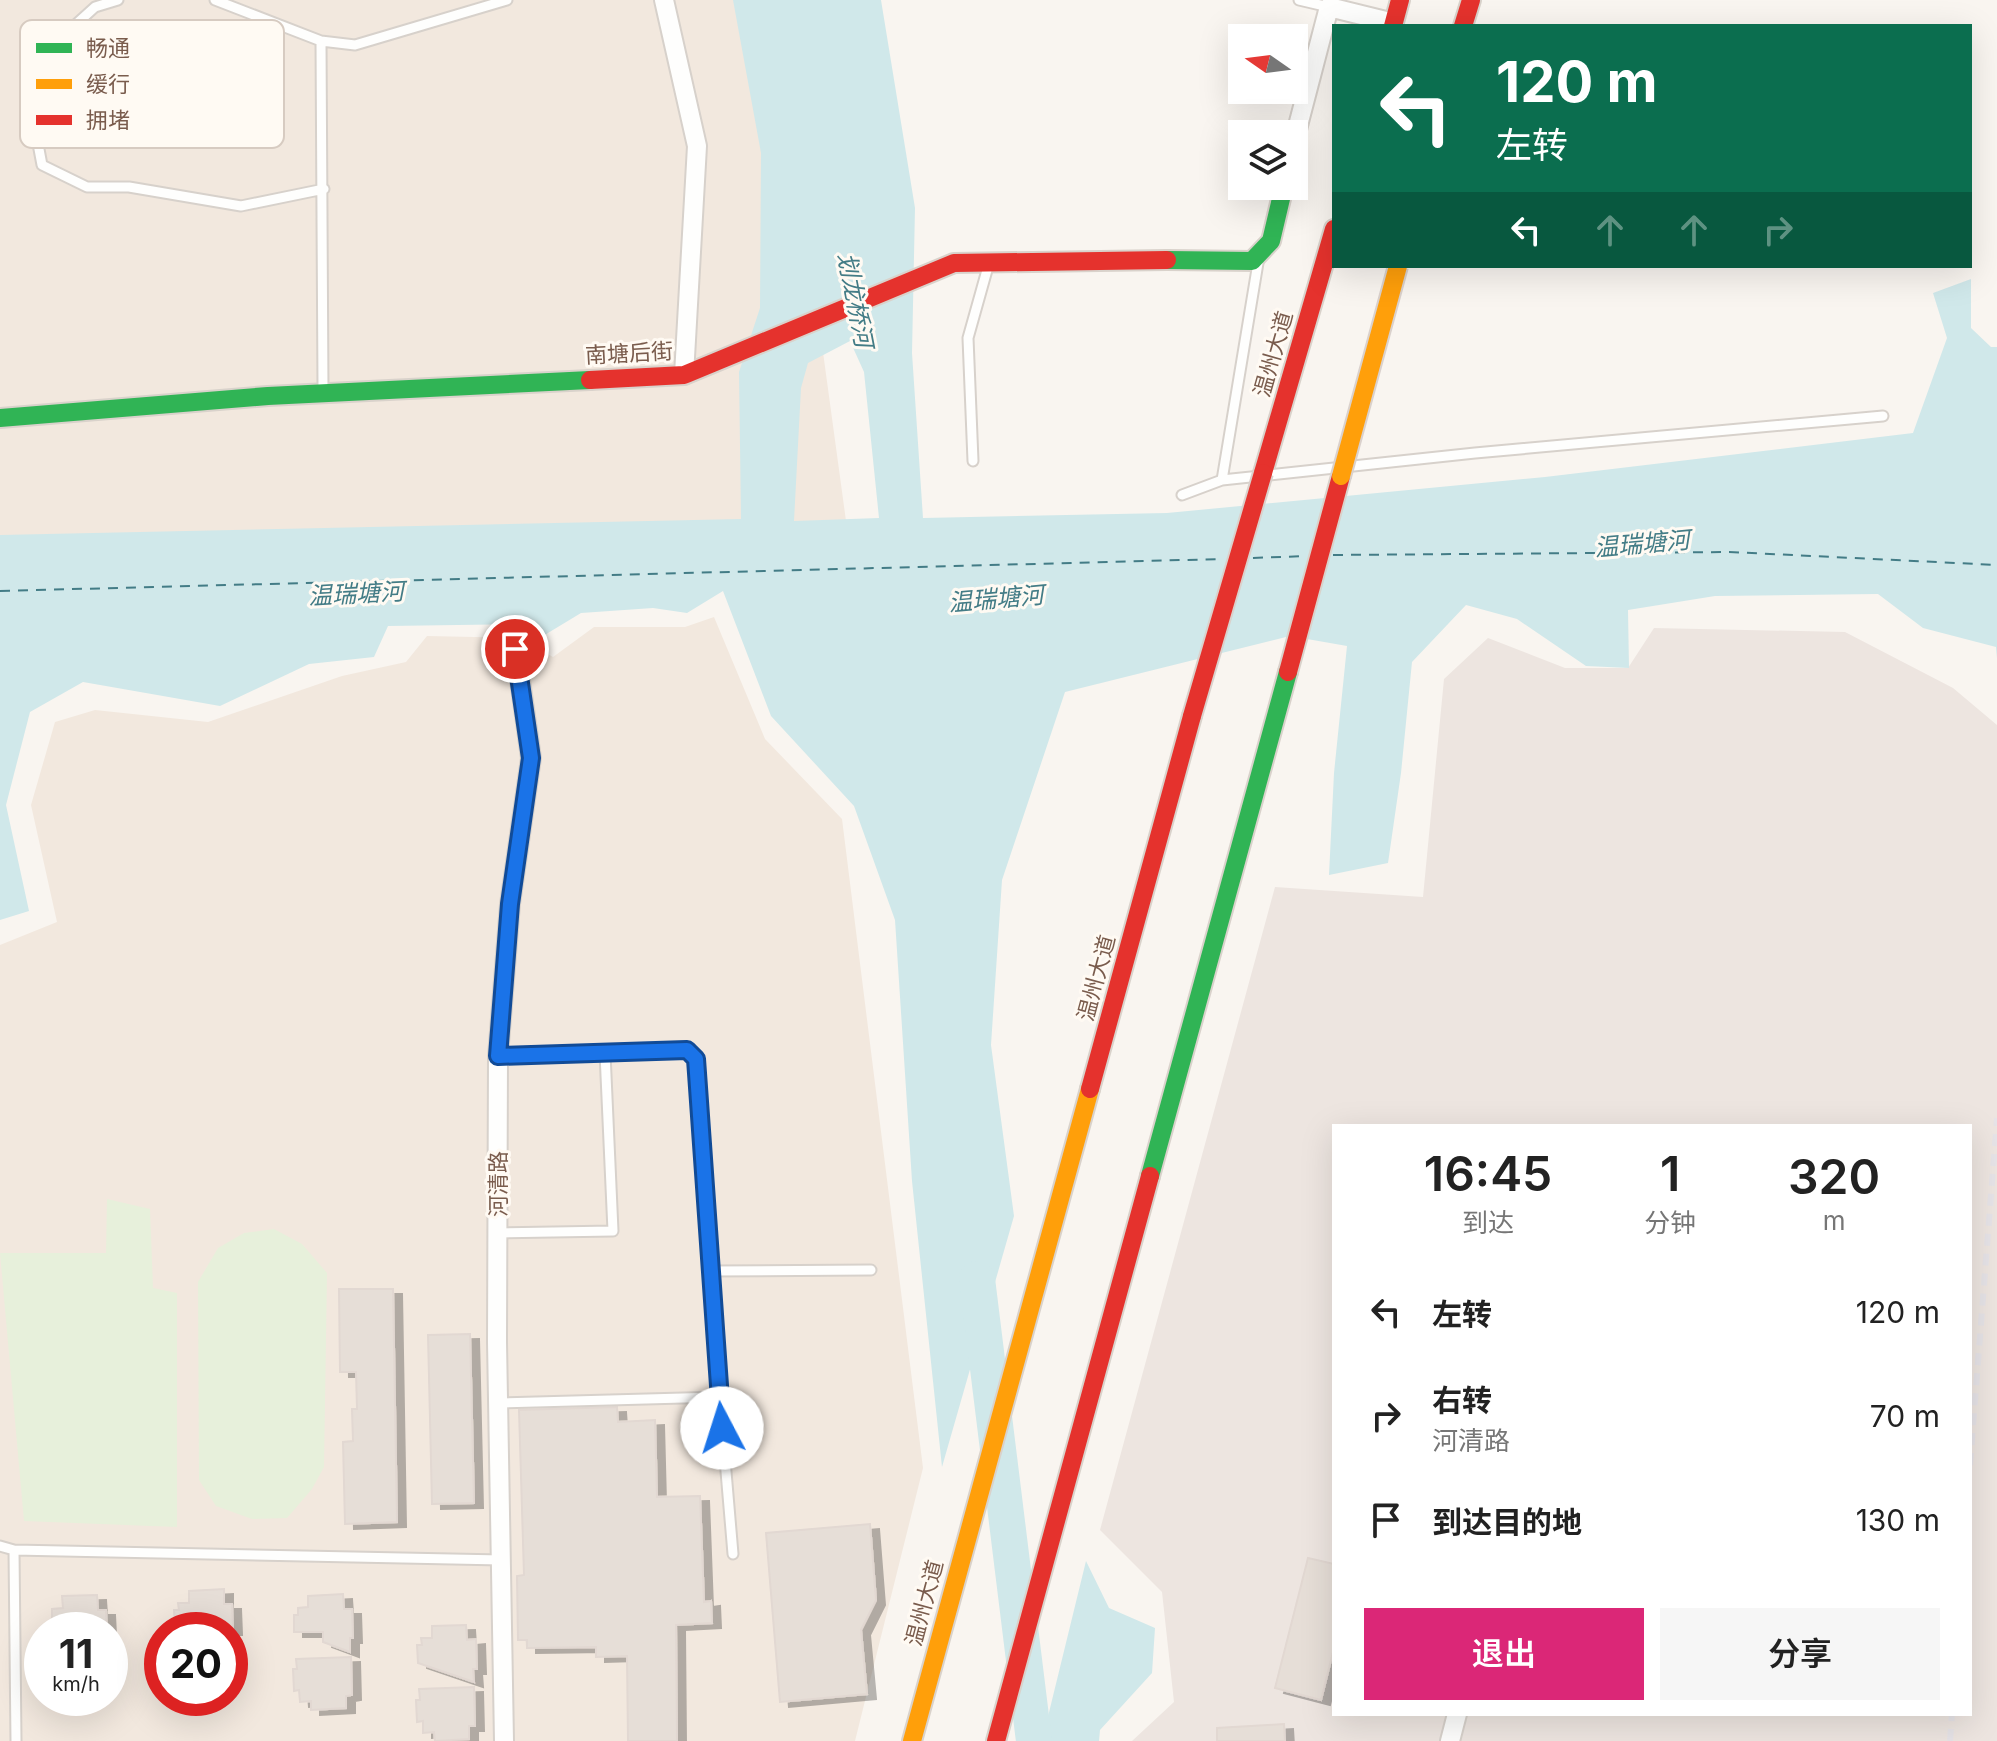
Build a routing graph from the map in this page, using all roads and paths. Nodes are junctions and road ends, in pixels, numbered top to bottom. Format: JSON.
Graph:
{"nodes":[{"id":1,"x":118,"y":0,"type":"edge"},
{"id":2,"x":215,"y":0,"type":"edge"},
{"id":3,"x":507,"y":0,"type":"edge"},
{"id":4,"x":664,"y":0,"type":"edge"},
{"id":5,"x":1400,"y":0,"type":"edge"},
{"id":6,"x":1471,"y":0,"type":"edge"},
{"id":7,"x":1303,"y":1,"type":"edge"},
{"id":8,"x":1329,"y":7,"type":"junction"},
{"id":9,"x":81,"y":20,"type":"edge"},
{"id":10,"x":267,"y":20,"type":"edge"},
{"id":11,"x":1394,"y":24,"type":"edge"},
{"id":12,"x":1464,"y":24,"type":"edge"},
{"id":13,"x":284,"y":27,"type":"edge"},
{"id":14,"x":321,"y":41,"type":"junction"},
{"id":15,"x":1299,"y":120,"type":"edge"},
{"id":16,"x":39,"y":148,"type":"edge"},
{"id":17,"x":324,"y":189,"type":"junction"},
{"id":18,"x":1281,"y":200,"type":"edge"},
{"id":19,"x":1331,"y":238,"type":"edge"},
{"id":20,"x":1260,"y":252,"type":"junction"},
{"id":21,"x":990,"y":263,"type":"junction"},
{"id":22,"x":1397,"y":268,"type":"edge"},
{"id":23,"x":684,"y":375,"type":"junction"},
{"id":24,"x":323,"y":393,"type":"junction"},
{"id":25,"x":1883,"y":416,"type":"dead end"},
{"id":26,"x":0,"y":418,"type":"edge"},
{"id":27,"x":973,"y":461,"type":"dead end"},
{"id":28,"x":1222,"y":480,"type":"junction"},
{"id":29,"x":1182,"y":495,"type":"dead end"},
{"id":30,"x":513,"y":631,"type":"dead end"},
{"id":31,"x":605,"y":1053,"type":"junction"},
{"id":32,"x":498,"y":1056,"type":"junction"},
{"id":33,"x":498,"y":1233,"type":"junction"},
{"id":34,"x":871,"y":1270,"type":"dead end"},
{"id":35,"x":709,"y":1271,"type":"junction"},
{"id":36,"x":720,"y":1397,"type":"junction"},
{"id":37,"x":499,"y":1403,"type":"junction"},
{"id":38,"x":0,"y":1546,"type":"edge"},
{"id":39,"x":14,"y":1550,"type":"junction"},
{"id":40,"x":733,"y":1554,"type":"dead end"},
{"id":41,"x":502,"y":1560,"type":"junction"},
{"id":42,"x":1456,"y":1716,"type":"edge"},
{"id":43,"x":16,"y":1741,"type":"edge"},
{"id":44,"x":504,"y":1741,"type":"edge"},
{"id":45,"x":912,"y":1741,"type":"edge"},
{"id":46,"x":996,"y":1741,"type":"edge"},
{"id":47,"x":1450,"y":1741,"type":"edge"}],
"edges":[{"from":1,"to":9,"type":"lane"},
{"from":2,"to":10,"type":"lane"},
{"from":3,"to":14,"type":"lane"},
{"from":4,"to":23,"type":"street"},
{"from":5,"to":11,"type":"main road"},
{"from":6,"to":12,"type":"main road"},
{"from":7,"to":8,"type":"lane"},
{"from":8,"to":11,"type":"street"},
{"from":8,"to":15,"type":"street"},
{"from":13,"to":14,"type":"lane"},
{"from":14,"to":17,"type":"lane"},
{"from":16,"to":17,"type":"lane"},
{"from":17,"to":24,"type":"lane"},
{"from":18,"to":20,"type":"main road"},
{"from":19,"to":45,"type":"main road","name":"温州大道","bridge":true},
{"from":20,"to":21,"type":"main road","name":"南塘后街"},
{"from":20,"to":28,"type":"lane"},
{"from":21,"to":23,"type":"main road","name":"南塘后街"},
{"from":21,"to":27,"type":"lane"},
{"from":22,"to":46,"type":"main road","bridge":true},
{"from":23,"to":24,"type":"main road","name":"南塘后街"},
{"from":24,"to":26,"type":"main road","name":"南塘后街"},
{"from":25,"to":28,"type":"lane"},
{"from":28,"to":29,"type":"lane"},
{"from":30,"to":32,"type":"street","name":"河清路"},
{"from":31,"to":32,"type":"lane"},
{"from":31,"to":33,"type":"lane"},
{"from":31,"to":35,"type":"lane"},
{"from":32,"to":33,"type":"street","name":"河清路"},
{"from":33,"to":37,"type":"street","name":"河清路"},
{"from":34,"to":35,"type":"lane"},
{"from":35,"to":36,"type":"lane"},
{"from":36,"to":37,"type":"lane"},
{"from":36,"to":40,"type":"lane"},
{"from":37,"to":41,"type":"street","name":"河清路"},
{"from":38,"to":39,"type":"lane"},
{"from":39,"to":41,"type":"lane"},
{"from":39,"to":43,"type":"lane"},
{"from":41,"to":44,"type":"street","name":"河清路"},
{"from":42,"to":47,"type":"street"}]}
